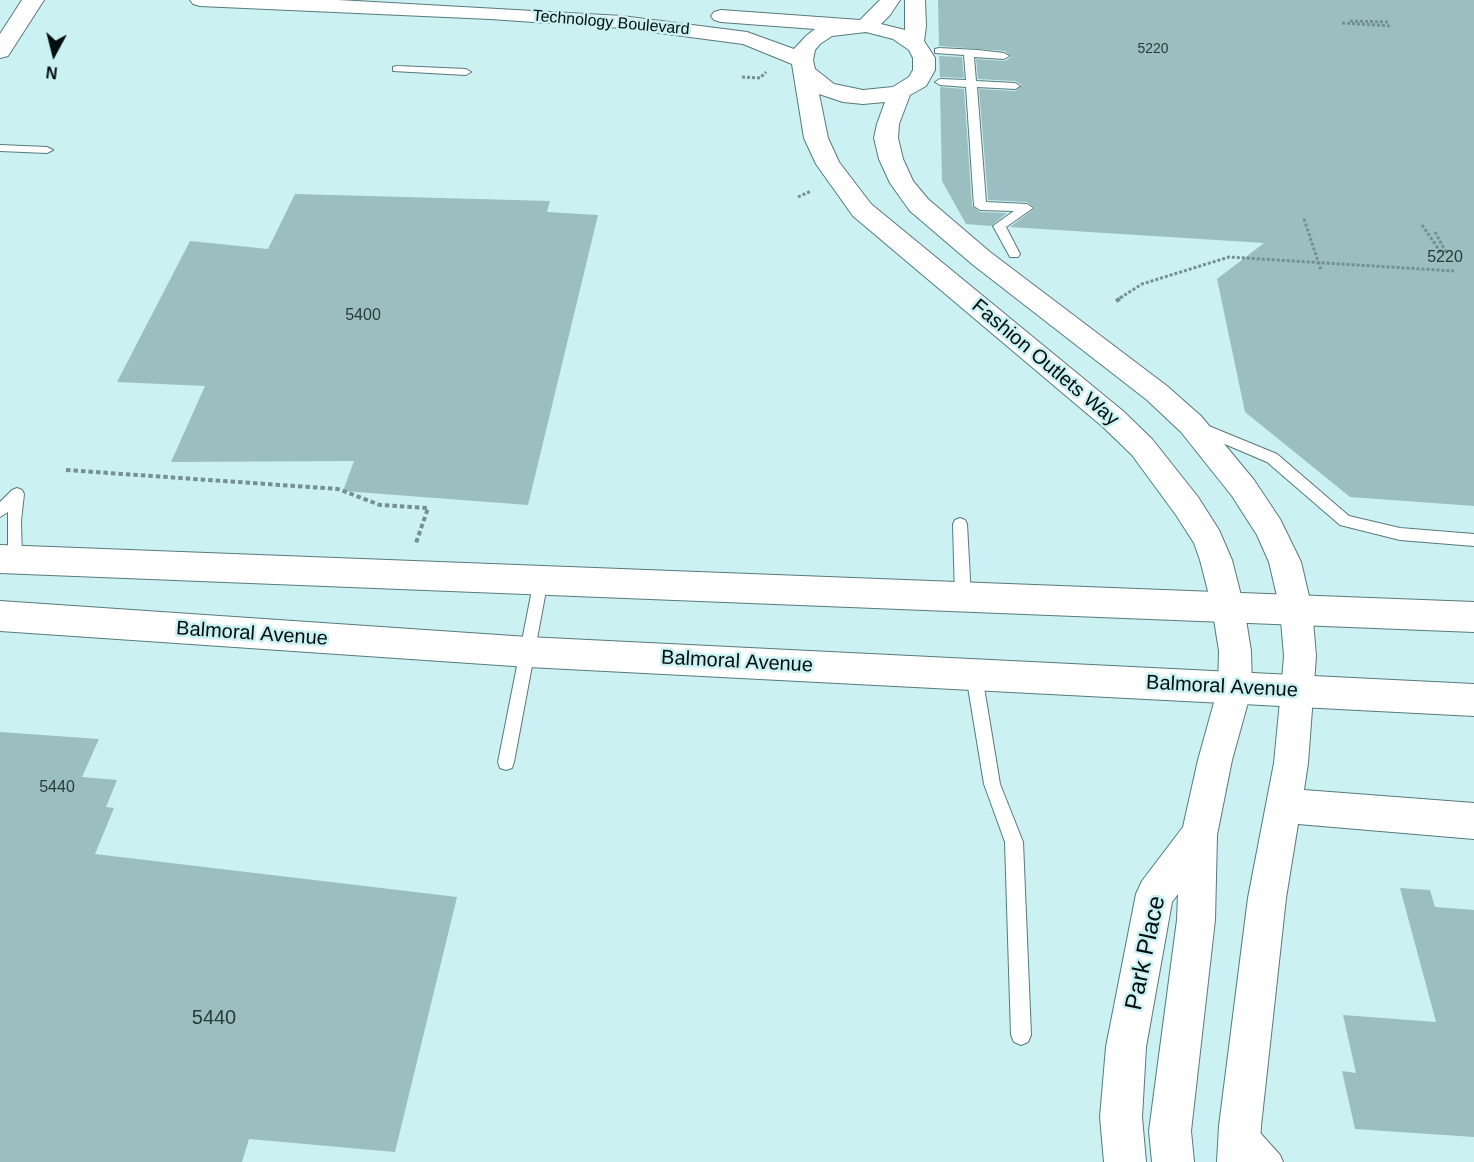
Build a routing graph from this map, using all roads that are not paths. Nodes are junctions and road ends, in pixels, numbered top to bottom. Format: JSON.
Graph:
{"nodes":[{"id":1,"x":33,"y":0,"type":"edge"},
{"id":2,"x":200,"y":0,"type":"edge"},
{"id":3,"x":565,"y":0,"type":"edge"},
{"id":4,"x":891,"y":0,"type":"edge"},
{"id":5,"x":915,"y":0,"type":"edge"},
{"id":6,"x":493,"y":7,"type":"edge"},
{"id":7,"x":862,"y":26,"type":"junction"},
{"id":8,"x":913,"y":43,"type":"junction"},
{"id":9,"x":0,"y":51,"type":"edge"},
{"id":10,"x":939,"y":51,"type":"dead end"},
{"id":11,"x":803,"y":65,"type":"junction"},
{"id":12,"x":397,"y":69,"type":"dead end"},
{"id":13,"x":466,"y":72,"type":"dead end"},
{"id":14,"x":940,"y":82,"type":"dead end"},
{"id":15,"x":1016,"y":86,"type":"dead end"},
{"id":16,"x":900,"y":92,"type":"junction"},
{"id":17,"x":0,"y":148,"type":"edge"},
{"id":18,"x":46,"y":150,"type":"dead end"},
{"id":19,"x":1014,"y":254,"type":"dead end"},
{"id":20,"x":1191,"y":424,"type":"junction"},
{"id":21,"x":0,"y":511,"type":"edge"},
{"id":22,"x":960,"y":524,"type":"dead end"},
{"id":23,"x":1474,"y":540,"type":"edge"},
{"id":24,"x":7,"y":560,"type":"edge"},
{"id":25,"x":541,"y":580,"type":"junction"},
{"id":26,"x":963,"y":597,"type":"junction"},
{"id":27,"x":1228,"y":607,"type":"junction"},
{"id":28,"x":1296,"y":609,"type":"junction"},
{"id":29,"x":0,"y":616,"type":"edge"},
{"id":30,"x":1474,"y":617,"type":"edge"},
{"id":31,"x":528,"y":652,"type":"junction"},
{"id":32,"x":974,"y":675,"type":"junction"},
{"id":33,"x":1235,"y":688,"type":"junction"},
{"id":34,"x":1298,"y":691,"type":"junction"},
{"id":35,"x":1474,"y":700,"type":"edge"},
{"id":36,"x":506,"y":762,"type":"dead end"},
{"id":37,"x":1283,"y":805,"type":"junction"},
{"id":38,"x":1474,"y":821,"type":"edge"},
{"id":39,"x":1198,"y":835,"type":"junction"},
{"id":40,"x":1021,"y":1035,"type":"dead end"},
{"id":41,"x":1239,"y":1144,"type":"edge"},
{"id":42,"x":1125,"y":1162,"type":"edge"},
{"id":43,"x":1173,"y":1162,"type":"edge"},
{"id":44,"x":1273,"y":1162,"type":"edge"}],
"edges":[{"from":1,"to":9,"type":"street"},
{"from":2,"to":6,"type":"street","name":"Technology Boulevard"},
{"from":3,"to":7,"type":"street","name":"Technology Boulevard"},
{"from":4,"to":7,"type":"street"},
{"from":5,"to":8,"type":"street"},
{"from":6,"to":11,"type":"street","name":"Technology Boulevard"},
{"from":7,"to":8,"type":"street"},
{"from":7,"to":11,"type":"street"},
{"from":8,"to":16,"type":"street"},
{"from":10,"to":19,"type":"lane"},
{"from":11,"to":16,"type":"street"},
{"from":11,"to":27,"type":"street","name":"Fashion Outlets Way"},
{"from":12,"to":13,"type":"lane"},
{"from":14,"to":15,"type":"lane"},
{"from":16,"to":20,"type":"street","name":"Fashion Outlets Way"},
{"from":17,"to":18,"type":"lane"},
{"from":20,"to":23,"type":"lane"},
{"from":20,"to":28,"type":"street","name":"Fashion Outlets Way"},
{"from":21,"to":24,"type":"lane"},
{"from":22,"to":26,"type":"lane"},
{"from":24,"to":25,"type":"street"},
{"from":25,"to":26,"type":"street"},
{"from":25,"to":31,"type":"lane"},
{"from":26,"to":27,"type":"street"},
{"from":27,"to":28,"type":"street"},
{"from":27,"to":33,"type":"street","name":"Fashion Outlets Way"},
{"from":28,"to":30,"type":"street"},
{"from":28,"to":34,"type":"street","name":"Fashion Outlets Way"},
{"from":29,"to":31,"type":"street","name":"Balmoral Avenue"},
{"from":31,"to":32,"type":"street","name":"Balmoral Avenue"},
{"from":31,"to":36,"type":"lane"},
{"from":32,"to":33,"type":"street","name":"Balmoral Avenue"},
{"from":32,"to":40,"type":"lane"},
{"from":33,"to":34,"type":"street","name":"Balmoral Avenue"},
{"from":33,"to":39,"type":"street","name":"Park Place"},
{"from":34,"to":35,"type":"street","name":"Balmoral Avenue"},
{"from":34,"to":37,"type":"street"},
{"from":37,"to":38,"type":"street"},
{"from":37,"to":41,"type":"street"},
{"from":39,"to":42,"type":"street","name":"Park Place"},
{"from":39,"to":43,"type":"street"},
{"from":41,"to":44,"type":"lane"}]}
